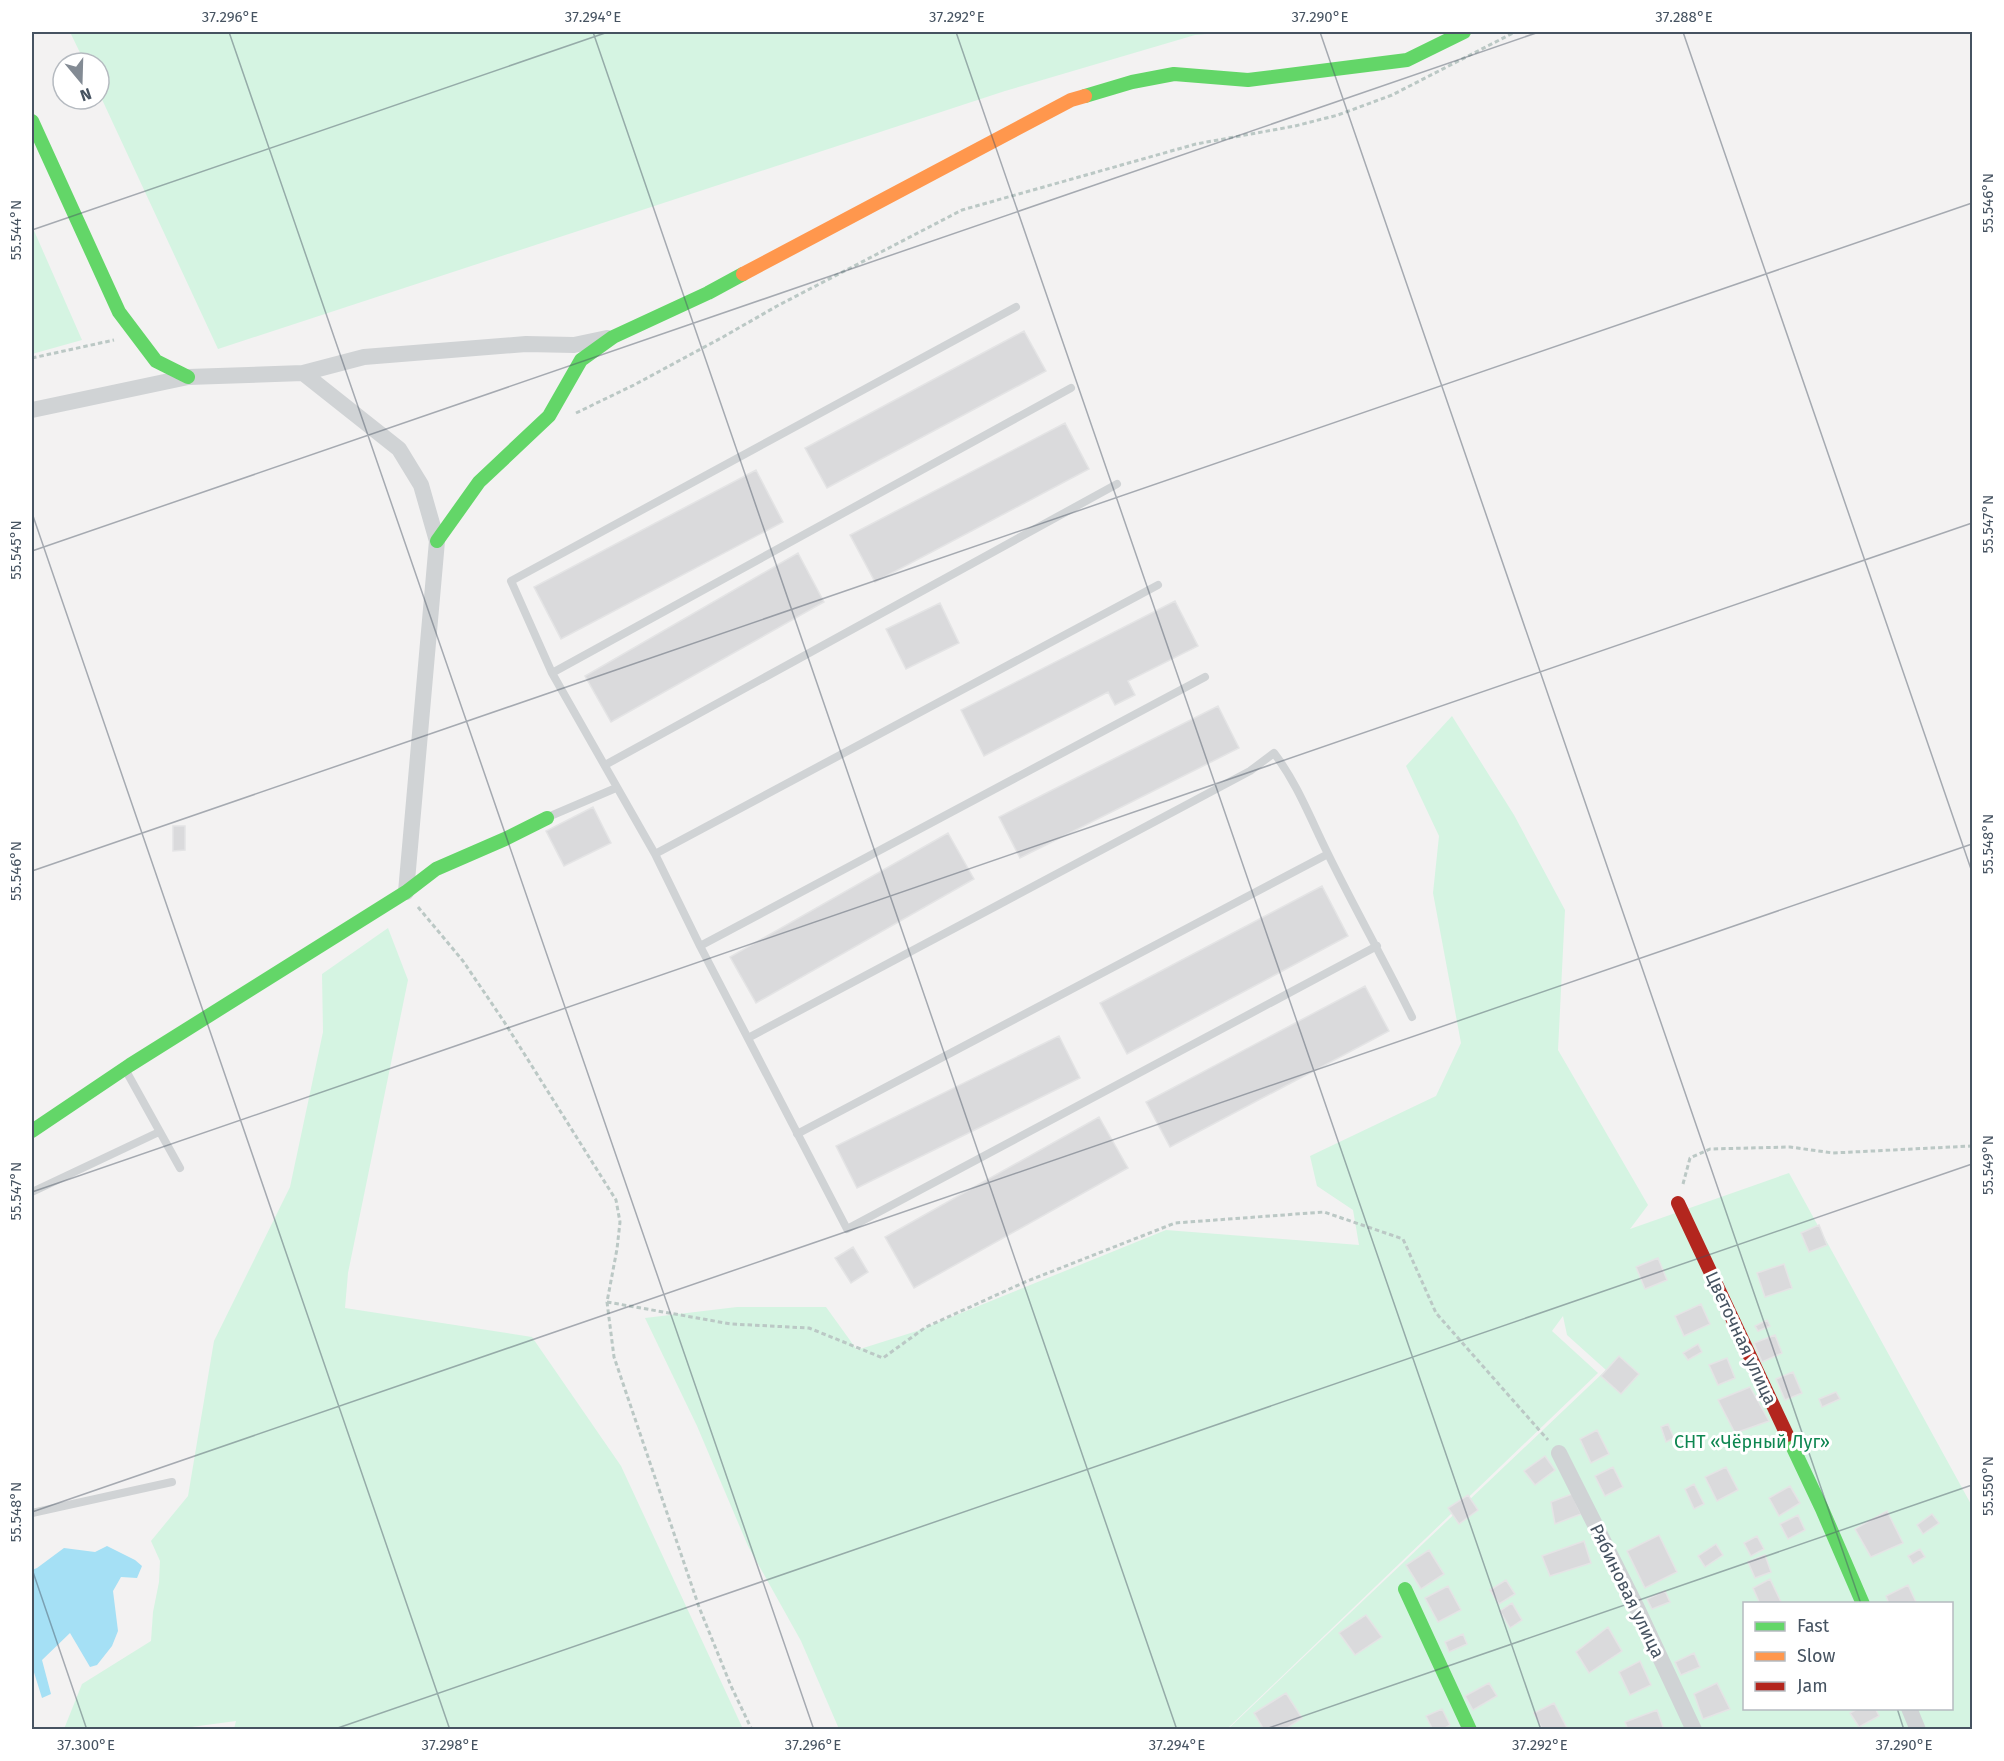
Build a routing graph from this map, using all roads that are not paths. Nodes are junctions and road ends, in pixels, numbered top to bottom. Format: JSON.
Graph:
{"nodes":[{"id":1,"x":1464,"y":32,"type":"edge"},
{"id":2,"x":32,"y":121,"type":"edge"},
{"id":3,"x":1016,"y":307,"type":"dead end"},
{"id":4,"x":614,"y":337,"type":"junction"},
{"id":5,"x":303,"y":373,"type":"junction"},
{"id":6,"x":188,"y":376,"type":"junction"},
{"id":7,"x":1071,"y":388,"type":"dead end"},
{"id":8,"x":32,"y":410,"type":"edge"},
{"id":9,"x":1117,"y":484,"type":"dead end"},
{"id":10,"x":437,"y":541,"type":"junction"},
{"id":11,"x":1158,"y":585,"type":"dead end"},
{"id":12,"x":552,"y":673,"type":"junction"},
{"id":13,"x":1205,"y":677,"type":"dead end"},
{"id":14,"x":605,"y":765,"type":"junction"},
{"id":15,"x":616,"y":788,"type":"junction"},
{"id":16,"x":547,"y":818,"type":"joint"},
{"id":17,"x":655,"y":854,"type":"junction"},
{"id":18,"x":1328,"y":854,"type":"junction"},
{"id":19,"x":406,"y":892,"type":"junction"},
{"id":20,"x":700,"y":946,"type":"junction"},
{"id":21,"x":1377,"y":946,"type":"junction"},
{"id":22,"x":1412,"y":1017,"type":"dead end"},
{"id":23,"x":748,"y":1038,"type":"junction"},
{"id":24,"x":125,"y":1068,"type":"junction"},
{"id":25,"x":32,"y":1131,"type":"edge"},
{"id":26,"x":159,"y":1132,"type":"junction"},
{"id":27,"x":797,"y":1134,"type":"junction"},
{"id":28,"x":180,"y":1168,"type":"dead end"},
{"id":29,"x":32,"y":1192,"type":"edge"},
{"id":30,"x":1678,"y":1203,"type":"road end"},
{"id":31,"x":1559,"y":1452,"type":"road end"},
{"id":32,"x":172,"y":1482,"type":"dead end"},
{"id":33,"x":32,"y":1513,"type":"edge"},
{"id":34,"x":1405,"y":1589,"type":"dead end"},
{"id":35,"x":1862,"y":1602,"type":"edge"},
{"id":36,"x":1470,"y":1730,"type":"edge"},
{"id":37,"x":1694,"y":1730,"type":"edge"}],
"edges":[{"from":1,"to":4,"type":"street"},
{"from":2,"to":6,"type":"street"},
{"from":3,"to":12,"type":"lane"},
{"from":4,"to":5,"type":"street"},
{"from":4,"to":10,"type":"street"},
{"from":5,"to":6,"type":"street"},
{"from":5,"to":10,"type":"street"},
{"from":6,"to":8,"type":"street"},
{"from":7,"to":12,"type":"lane"},
{"from":9,"to":14,"type":"lane"},
{"from":10,"to":19,"type":"street"},
{"from":11,"to":17,"type":"lane"},
{"from":12,"to":14,"type":"lane"},
{"from":13,"to":20,"type":"lane"},
{"from":14,"to":15,"type":"lane"},
{"from":15,"to":16,"type":"lane"},
{"from":15,"to":17,"type":"lane"},
{"from":16,"to":19,"type":"street"},
{"from":17,"to":20,"type":"lane"},
{"from":18,"to":21,"type":"lane"},
{"from":18,"to":23,"type":"lane"},
{"from":18,"to":27,"type":"lane"},
{"from":19,"to":24,"type":"street"},
{"from":20,"to":23,"type":"lane"},
{"from":21,"to":22,"type":"lane"},
{"from":21,"to":27,"type":"lane"},
{"from":23,"to":27,"type":"lane"},
{"from":24,"to":25,"type":"street"},
{"from":24,"to":26,"type":"lane"},
{"from":26,"to":28,"type":"lane"},
{"from":26,"to":29,"type":"lane"},
{"from":30,"to":35,"type":"street","name":"Цветочная улица"},
{"from":31,"to":37,"type":"street","name":"Рябиновая улица"},
{"from":32,"to":33,"type":"lane"},
{"from":34,"to":36,"type":"street"}]}
